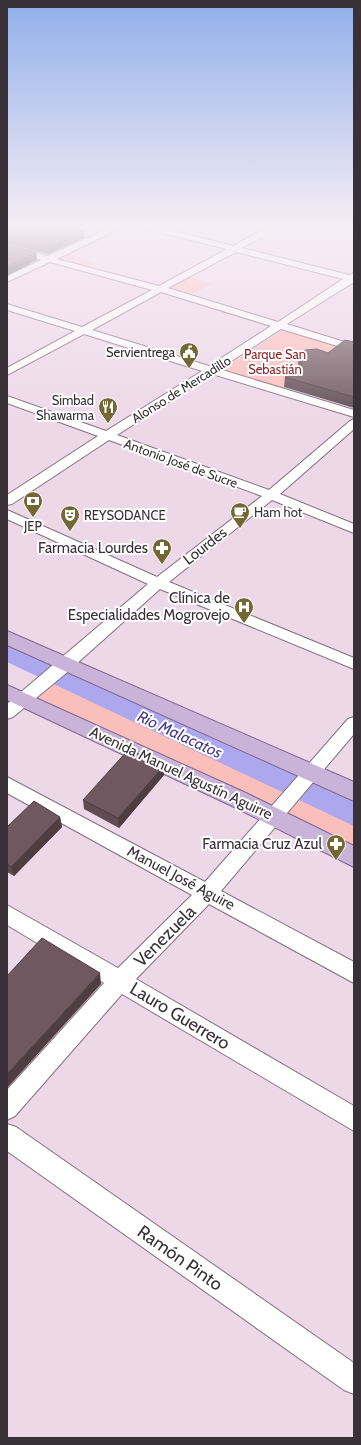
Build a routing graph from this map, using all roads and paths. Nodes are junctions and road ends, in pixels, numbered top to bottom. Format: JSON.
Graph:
{"nodes":[{"id":1,"x":156,"y":291,"type":"edge"},
{"id":2,"x":168,"y":291,"type":"edge"},
{"id":3,"x":333,"y":291,"type":"edge"},
{"id":4,"x":7,"y":307,"type":"edge"},
{"id":5,"x":282,"y":325,"type":"junction"},
{"id":6,"x":83,"y":331,"type":"junction"},
{"id":7,"x":354,"y":348,"type":"edge"},
{"id":8,"x":212,"y":370,"type":"junction"},
{"id":9,"x":7,"y":372,"type":"edge"},
{"id":10,"x":7,"y":399,"type":"edge"},
{"id":11,"x":354,"y":414,"type":"edge"},
{"id":12,"x":354,"y":423,"type":"edge"},
{"id":13,"x":106,"y":436,"type":"junction"},
{"id":14,"x":271,"y":495,"type":"junction"},
{"id":15,"x":7,"y":501,"type":"edge"},
{"id":16,"x":7,"y":514,"type":"edge"},
{"id":17,"x":354,"y":529,"type":"edge"},
{"id":18,"x":158,"y":583,"type":"junction"},
{"id":19,"x":7,"y":637,"type":"edge"},
{"id":20,"x":354,"y":664,"type":"edge"},
{"id":21,"x":63,"y":667,"type":"junction"},
{"id":22,"x":18,"y":699,"type":"edge"},
{"id":23,"x":354,"y":723,"type":"edge"},
{"id":24,"x":308,"y":778,"type":"junction"},
{"id":25,"x":7,"y":784,"type":"edge"},
{"id":26,"x":354,"y":792,"type":"edge"},
{"id":27,"x":277,"y":813,"type":"junction"},
{"id":28,"x":354,"y":857,"type":"edge"},
{"id":29,"x":208,"y":892,"type":"junction"},
{"id":30,"x":7,"y":914,"type":"edge"},
{"id":31,"x":354,"y":972,"type":"edge"},
{"id":32,"x":120,"y":980,"type":"junction"},
{"id":33,"x":7,"y":1108,"type":"edge"},
{"id":34,"x":354,"y":1118,"type":"edge"},
{"id":35,"x":7,"y":1136,"type":"edge"},
{"id":36,"x":354,"y":1380,"type":"edge"}],
"edges":[{"from":1,"to":6,"type":"street"},
{"from":2,"to":5,"type":"street"},
{"from":3,"to":5,"type":"street","name":"Alonso de Mercadillo"},
{"from":4,"to":6,"type":"street"},
{"from":5,"to":7,"type":"street"},
{"from":5,"to":8,"type":"street","name":"Alonso de Mercadillo"},
{"from":6,"to":8,"type":"street"},
{"from":6,"to":9,"type":"street"},
{"from":8,"to":11,"type":"street"},
{"from":8,"to":13,"type":"street","name":"Alonso de Mercadillo"},
{"from":10,"to":13,"type":"street","name":"Antonio José de Sucre"},
{"from":12,"to":14,"type":"street","name":"Lourdes"},
{"from":13,"to":14,"type":"street","name":"Antonio José de Sucre"},
{"from":13,"to":15,"type":"street","name":"Alonso de Mercadillo"},
{"from":14,"to":17,"type":"street","name":"Antonio José de Sucre"},
{"from":14,"to":18,"type":"street","name":"Lourdes"},
{"from":16,"to":18,"type":"street"},
{"from":18,"to":20,"type":"street"},
{"from":18,"to":21,"type":"street","name":"Lourdes"},
{"from":19,"to":21,"type":"main road"},
{"from":21,"to":22,"type":"street","name":"Lourdes"},
{"from":21,"to":24,"type":"main road"},
{"from":22,"to":27,"type":"main road","name":"Avenida Manuel Agustín Aguirre"},
{"from":23,"to":24,"type":"street","name":"Venezuela"},
{"from":24,"to":26,"type":"main road"},
{"from":24,"to":27,"type":"street","name":"Venezuela"},
{"from":25,"to":29,"type":"street","name":"Manuel José Aguire"},
{"from":27,"to":28,"type":"main road","name":"Avenida Manuel Agustín Aguirre"},
{"from":27,"to":29,"type":"street","name":"Venezuela"},
{"from":29,"to":31,"type":"street","name":"Manuel José Aguire"},
{"from":29,"to":32,"type":"street","name":"Venezuela"},
{"from":30,"to":32,"type":"street","name":"Lauro Guerrero"},
{"from":32,"to":33,"type":"street","name":"Venezuela"},
{"from":32,"to":34,"type":"street","name":"Lauro Guerrero"},
{"from":35,"to":36,"type":"street","name":"Ramón Pinto"}]}
